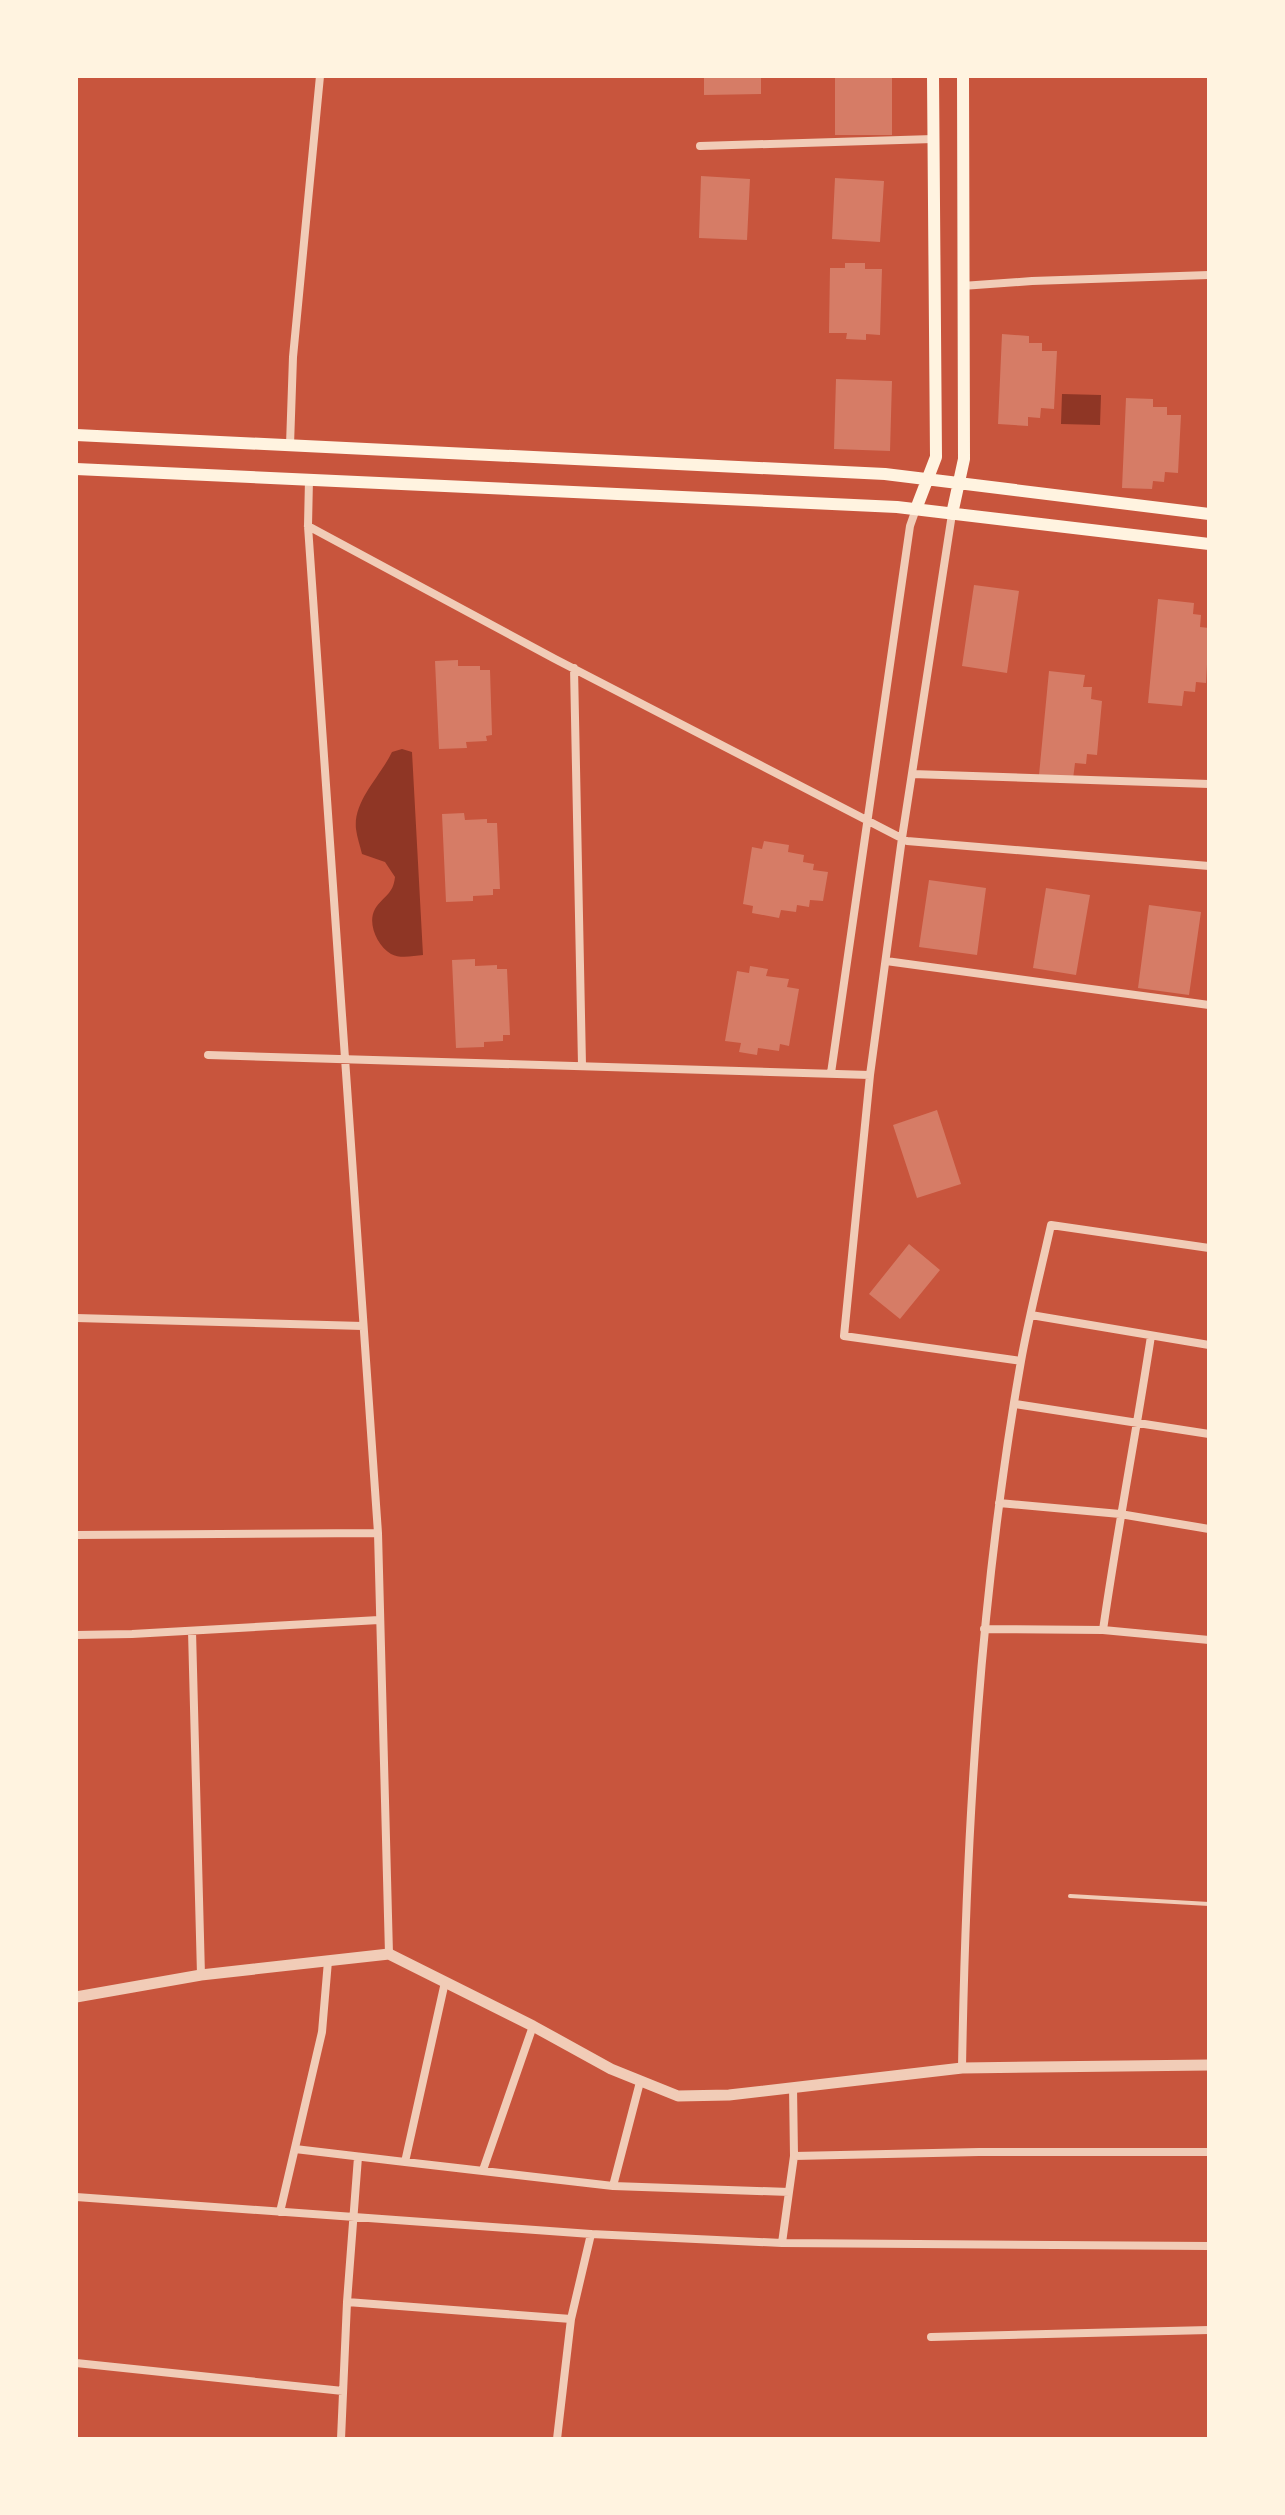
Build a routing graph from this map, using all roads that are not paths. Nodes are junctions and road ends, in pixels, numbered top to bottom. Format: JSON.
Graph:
{"nodes":[{"id":1,"x":320,"y":76,"type":"edge"},
{"id":2,"x":933,"y":76,"type":"edge"},
{"id":3,"x":963,"y":76,"type":"edge"},
{"id":4,"x":933,"y":139,"type":"junction"},
{"id":5,"x":700,"y":146,"type":"dead end"},
{"id":6,"x":1209,"y":275,"type":"edge"},
{"id":7,"x":962,"y":286,"type":"junction"},
{"id":8,"x":76,"y":435,"type":"edge"},
{"id":9,"x":290,"y":445,"type":"junction"},
{"id":10,"x":76,"y":469,"type":"edge"},
{"id":11,"x":309,"y":479,"type":"junction"},
{"id":12,"x":927,"y":480,"type":"junction"},
{"id":13,"x":958,"y":483,"type":"junction"},
{"id":14,"x":916,"y":509,"type":"junction"},
{"id":15,"x":952,"y":514,"type":"junction"},
{"id":16,"x":1209,"y":514,"type":"edge"},
{"id":17,"x":308,"y":526,"type":"junction"},
{"id":18,"x":1209,"y":544,"type":"edge"},
{"id":19,"x":574,"y":668,"type":"junction"},
{"id":20,"x":912,"y":774,"type":"junction"},
{"id":21,"x":1209,"y":784,"type":"edge"},
{"id":22,"x":868,"y":820,"type":"junction"},
{"id":23,"x":902,"y":838,"type":"junction"},
{"id":24,"x":1209,"y":866,"type":"edge"},
{"id":25,"x":886,"y":961,"type":"junction"},
{"id":26,"x":1209,"y":1005,"type":"edge"},
{"id":27,"x":208,"y":1055,"type":"dead end"},
{"id":28,"x":345,"y":1059,"type":"junction"},
{"id":29,"x":582,"y":1065,"type":"junction"},
{"id":30,"x":831,"y":1073,"type":"junction"},
{"id":31,"x":870,"y":1075,"type":"junction"},
{"id":32,"x":1209,"y":1248,"type":"edge"},
{"id":33,"x":1031,"y":1315,"type":"junction"},
{"id":34,"x":76,"y":1318,"type":"edge"},
{"id":35,"x":363,"y":1326,"type":"junction"},
{"id":36,"x":1151,"y":1336,"type":"junction"},
{"id":37,"x":1209,"y":1345,"type":"edge"},
{"id":38,"x":1021,"y":1361,"type":"junction"},
{"id":39,"x":1015,"y":1404,"type":"junction"},
{"id":40,"x":1138,"y":1423,"type":"junction"},
{"id":41,"x":1209,"y":1434,"type":"edge"},
{"id":42,"x":999,"y":1503,"type":"junction"},
{"id":43,"x":1120,"y":1514,"type":"junction"},
{"id":44,"x":1209,"y":1529,"type":"edge"},
{"id":45,"x":378,"y":1533,"type":"junction"},
{"id":46,"x":76,"y":1535,"type":"edge"},
{"id":47,"x":379,"y":1620,"type":"junction"},
{"id":48,"x":984,"y":1629,"type":"junction"},
{"id":49,"x":1103,"y":1630,"type":"junction"},
{"id":50,"x":192,"y":1631,"type":"junction"},
{"id":51,"x":76,"y":1635,"type":"edge"},
{"id":52,"x":1209,"y":1640,"type":"edge"},
{"id":53,"x":1070,"y":1896,"type":"dead end"},
{"id":54,"x":1209,"y":1904,"type":"edge"},
{"id":55,"x":389,"y":1954,"type":"junction"},
{"id":56,"x":328,"y":1961,"type":"junction"},
{"id":57,"x":201,"y":1975,"type":"junction"},
{"id":58,"x":445,"y":1982,"type":"junction"},
{"id":59,"x":76,"y":1997,"type":"edge"},
{"id":60,"x":533,"y":2026,"type":"junction"},
{"id":61,"x":1209,"y":2065,"type":"edge"},
{"id":62,"x":962,"y":2068,"type":"junction"},
{"id":63,"x":640,"y":2082,"type":"junction"},
{"id":64,"x":793,"y":2087,"type":"junction"},
{"id":65,"x":295,"y":2149,"type":"junction"},
{"id":66,"x":1209,"y":2152,"type":"edge"},
{"id":67,"x":794,"y":2156,"type":"junction"},
{"id":68,"x":358,"y":2157,"type":"junction"},
{"id":69,"x":405,"y":2162,"type":"junction"},
{"id":70,"x":483,"y":2170,"type":"junction"},
{"id":71,"x":613,"y":2186,"type":"junction"},
{"id":72,"x":789,"y":2192,"type":"junction"},
{"id":73,"x":76,"y":2197,"type":"edge"},
{"id":74,"x":280,"y":2212,"type":"junction"},
{"id":75,"x":355,"y":2216,"type":"junction"},
{"id":76,"x":591,"y":2234,"type":"junction"},
{"id":77,"x":782,"y":2243,"type":"junction"},
{"id":78,"x":1209,"y":2246,"type":"edge"},
{"id":79,"x":347,"y":2302,"type":"junction"},
{"id":80,"x":571,"y":2319,"type":"junction"},
{"id":81,"x":1209,"y":2330,"type":"edge"},
{"id":82,"x":931,"y":2337,"type":"dead end"},
{"id":83,"x":76,"y":2363,"type":"edge"},
{"id":84,"x":343,"y":2391,"type":"junction"},
{"id":85,"x":341,"y":2439,"type":"edge"},
{"id":86,"x":557,"y":2439,"type":"edge"}],
"edges":[{"from":1,"to":9,"type":"street"},
{"from":2,"to":4,"type":"main road"},
{"from":3,"to":7,"type":"main road"},
{"from":4,"to":5,"type":"street"},
{"from":4,"to":12,"type":"main road"},
{"from":6,"to":7,"type":"street"},
{"from":7,"to":13,"type":"main road"},
{"from":8,"to":9,"type":"main road"},
{"from":9,"to":12,"type":"main road"},
{"from":10,"to":11,"type":"main road"},
{"from":11,"to":14,"type":"main road"},
{"from":11,"to":17,"type":"street"},
{"from":12,"to":13,"type":"main road"},
{"from":12,"to":14,"type":"main road"},
{"from":13,"to":15,"type":"main road"},
{"from":13,"to":16,"type":"main road"},
{"from":14,"to":15,"type":"main road"},
{"from":14,"to":22,"type":"street"},
{"from":15,"to":18,"type":"main road"},
{"from":15,"to":20,"type":"street"},
{"from":17,"to":19,"type":"street"},
{"from":17,"to":28,"type":"street"},
{"from":19,"to":22,"type":"street"},
{"from":19,"to":29,"type":"street"},
{"from":20,"to":21,"type":"street"},
{"from":20,"to":23,"type":"street"},
{"from":22,"to":23,"type":"street"},
{"from":22,"to":30,"type":"street"},
{"from":23,"to":24,"type":"street"},
{"from":23,"to":25,"type":"street"},
{"from":25,"to":26,"type":"street"},
{"from":25,"to":31,"type":"street"},
{"from":27,"to":28,"type":"street"},
{"from":28,"to":29,"type":"street"},
{"from":28,"to":35,"type":"street"},
{"from":29,"to":30,"type":"street"},
{"from":30,"to":31,"type":"street"},
{"from":31,"to":38,"type":"street"},
{"from":32,"to":33,"type":"street"},
{"from":33,"to":36,"type":"street"},
{"from":33,"to":38,"type":"street"},
{"from":34,"to":35,"type":"street"},
{"from":35,"to":45,"type":"street"},
{"from":36,"to":37,"type":"street"},
{"from":36,"to":40,"type":"street"},
{"from":38,"to":39,"type":"street"},
{"from":39,"to":40,"type":"street"},
{"from":39,"to":42,"type":"street"},
{"from":40,"to":41,"type":"street"},
{"from":40,"to":43,"type":"street"},
{"from":42,"to":43,"type":"street"},
{"from":42,"to":48,"type":"street"},
{"from":43,"to":44,"type":"street"},
{"from":43,"to":49,"type":"street"},
{"from":45,"to":46,"type":"street"},
{"from":45,"to":47,"type":"street"},
{"from":47,"to":50,"type":"street"},
{"from":47,"to":55,"type":"street"},
{"from":48,"to":49,"type":"street"},
{"from":48,"to":62,"type":"street"},
{"from":49,"to":52,"type":"street"},
{"from":50,"to":51,"type":"street"},
{"from":50,"to":57,"type":"street"},
{"from":53,"to":54,"type":"lane"},
{"from":55,"to":56,"type":"street"},
{"from":55,"to":58,"type":"street"},
{"from":56,"to":57,"type":"street"},
{"from":56,"to":65,"type":"street"},
{"from":57,"to":59,"type":"street"},
{"from":58,"to":60,"type":"street"},
{"from":58,"to":69,"type":"street"},
{"from":60,"to":63,"type":"street"},
{"from":60,"to":70,"type":"street"},
{"from":61,"to":62,"type":"street"},
{"from":62,"to":64,"type":"street"},
{"from":63,"to":64,"type":"street"},
{"from":63,"to":71,"type":"street"},
{"from":64,"to":67,"type":"street"},
{"from":65,"to":68,"type":"street"},
{"from":65,"to":74,"type":"street"},
{"from":66,"to":67,"type":"street"},
{"from":67,"to":72,"type":"street"},
{"from":68,"to":69,"type":"street"},
{"from":68,"to":75,"type":"street"},
{"from":69,"to":70,"type":"street"},
{"from":70,"to":71,"type":"street"},
{"from":71,"to":72,"type":"street"},
{"from":72,"to":77,"type":"street"},
{"from":73,"to":74,"type":"street"},
{"from":74,"to":75,"type":"street"},
{"from":75,"to":76,"type":"street"},
{"from":75,"to":79,"type":"street"},
{"from":76,"to":77,"type":"street"},
{"from":76,"to":80,"type":"street"},
{"from":77,"to":78,"type":"street"},
{"from":79,"to":80,"type":"street"},
{"from":79,"to":84,"type":"street"},
{"from":80,"to":86,"type":"street"},
{"from":81,"to":82,"type":"street"},
{"from":83,"to":84,"type":"street"},
{"from":84,"to":85,"type":"street"}]}
